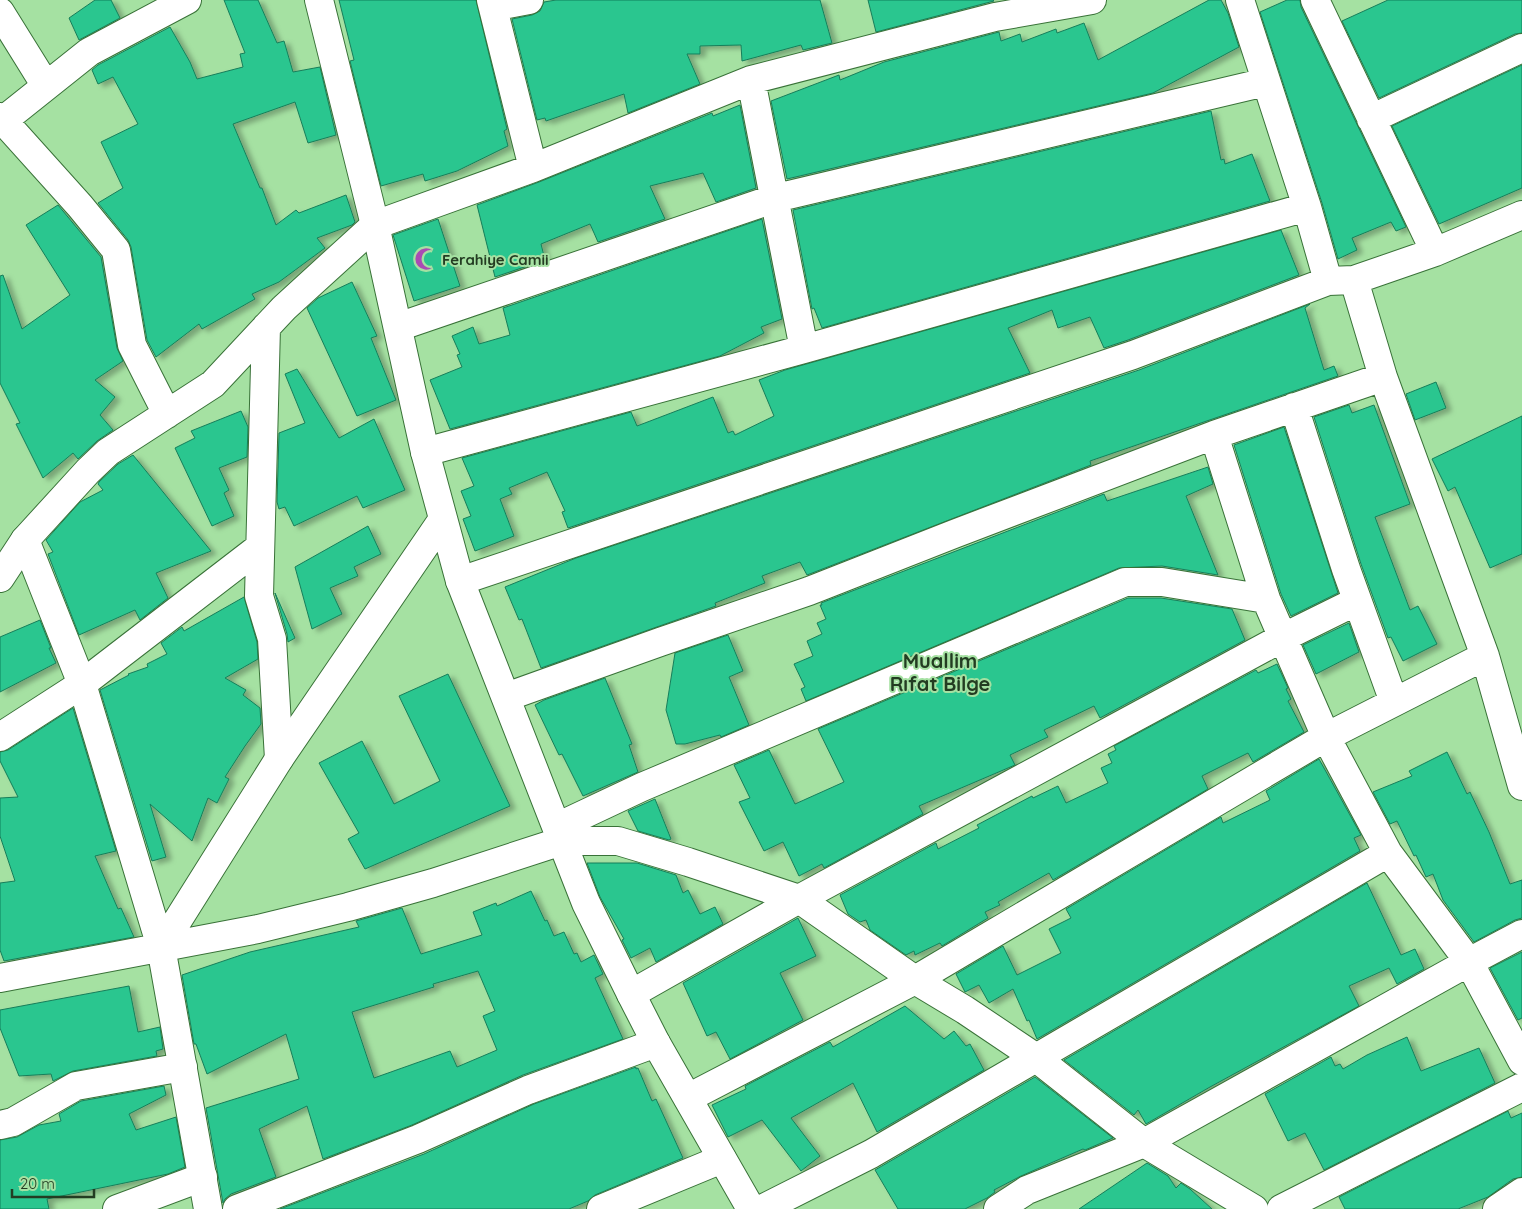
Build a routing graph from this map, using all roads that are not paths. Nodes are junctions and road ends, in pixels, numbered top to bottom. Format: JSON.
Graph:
{"nodes":[{"id":1,"x":187,"y":0,"type":"edge"},
{"id":2,"x":319,"y":0,"type":"edge"},
{"id":3,"x":529,"y":0,"type":"edge"},
{"id":4,"x":1092,"y":0,"type":"edge"},
{"id":5,"x":1240,"y":0,"type":"edge"},
{"id":6,"x":1322,"y":2,"type":"edge"},
{"id":7,"x":492,"y":4,"type":"edge"},
{"id":8,"x":0,"y":12,"type":"edge"},
{"id":9,"x":1522,"y":48,"type":"edge"},
{"id":10,"x":751,"y":80,"type":"junction"},
{"id":11,"x":1266,"y":82,"type":"junction"},
{"id":12,"x":46,"y":86,"type":"junction"},
{"id":13,"x":1371,"y":119,"type":"junction"},
{"id":14,"x":1,"y":120,"type":"edge"},
{"id":15,"x":533,"y":168,"type":"junction"},
{"id":16,"x":776,"y":198,"type":"junction"},
{"id":17,"x":1307,"y":208,"type":"junction"},
{"id":18,"x":1522,"y":215,"type":"edge"},
{"id":19,"x":375,"y":225,"type":"junction"},
{"id":20,"x":1435,"y":252,"type":"junction"},
{"id":21,"x":1341,"y":280,"type":"junction"},
{"id":22,"x":266,"y":327,"type":"junction"},
{"id":23,"x":398,"y":327,"type":"junction"},
{"id":24,"x":804,"y":349,"type":"junction"},
{"id":25,"x":1384,"y":376,"type":"junction"},
{"id":26,"x":1294,"y":407,"type":"junction"},
{"id":27,"x":167,"y":414,"type":"junction"},
{"id":28,"x":1214,"y":435,"type":"junction"},
{"id":29,"x":425,"y":452,"type":"junction"},
{"id":30,"x":442,"y":519,"type":"junction"},
{"id":31,"x":25,"y":540,"type":"junction"},
{"id":32,"x":260,"y":547,"type":"junction"},
{"id":33,"x":1,"y":575,"type":"edge"},
{"id":34,"x":460,"y":581,"type":"junction"},
{"id":35,"x":1266,"y":599,"type":"junction"},
{"id":36,"x":1357,"y":602,"type":"junction"},
{"id":37,"x":1282,"y":638,"type":"junction"},
{"id":38,"x":1485,"y":656,"type":"junction"},
{"id":39,"x":82,"y":684,"type":"junction"},
{"id":40,"x":506,"y":697,"type":"junction"},
{"id":41,"x":1394,"y":702,"type":"junction"},
{"id":42,"x":0,"y":737,"type":"edge"},
{"id":43,"x":1326,"y":737,"type":"junction"},
{"id":44,"x":279,"y":759,"type":"junction"},
{"id":45,"x":1522,"y":786,"type":"edge"},
{"id":46,"x":560,"y":834,"type":"junction"},
{"id":47,"x":1388,"y":853,"type":"junction"},
{"id":48,"x":799,"y":899,"type":"junction"},
{"id":49,"x":1522,"y":934,"type":"edge"},
{"id":50,"x":160,"y":947,"type":"junction"},
{"id":51,"x":1469,"y":962,"type":"junction"},
{"id":52,"x":0,"y":978,"type":"edge"},
{"id":53,"x":915,"y":980,"type":"junction"},
{"id":54,"x":630,"y":994,"type":"junction"},
{"id":55,"x":656,"y":1042,"type":"junction"},
{"id":56,"x":1035,"y":1057,"type":"junction"},
{"id":57,"x":1522,"y":1061,"type":"edge"},
{"id":58,"x":183,"y":1067,"type":"junction"},
{"id":59,"x":1522,"y":1087,"type":"edge"},
{"id":60,"x":688,"y":1098,"type":"junction"},
{"id":61,"x":0,"y":1125,"type":"edge"},
{"id":62,"x":1144,"y":1143,"type":"junction"},
{"id":63,"x":722,"y":1159,"type":"junction"},
{"id":64,"x":203,"y":1177,"type":"junction"},
{"id":65,"x":1522,"y":1192,"type":"edge"},
{"id":66,"x":117,"y":1209,"type":"edge"},
{"id":67,"x":208,"y":1209,"type":"edge"},
{"id":68,"x":237,"y":1209,"type":"edge"},
{"id":69,"x":602,"y":1209,"type":"edge"},
{"id":70,"x":751,"y":1209,"type":"edge"},
{"id":71,"x":762,"y":1209,"type":"edge"},
{"id":72,"x":998,"y":1209,"type":"edge"},
{"id":73,"x":1254,"y":1209,"type":"edge"},
{"id":74,"x":1281,"y":1209,"type":"edge"},
{"id":75,"x":1497,"y":1209,"type":"edge"}],
"edges":[{"from":1,"to":12,"type":"street"},
{"from":2,"to":19,"type":"street"},
{"from":3,"to":7,"type":"street"},
{"from":4,"to":10,"type":"street"},
{"from":5,"to":11,"type":"street"},
{"from":6,"to":13,"type":"street"},
{"from":7,"to":15,"type":"street"},
{"from":8,"to":12,"type":"street"},
{"from":9,"to":13,"type":"street"},
{"from":10,"to":15,"type":"street"},
{"from":10,"to":16,"type":"street"},
{"from":11,"to":16,"type":"street"},
{"from":11,"to":17,"type":"street"},
{"from":12,"to":14,"type":"street"},
{"from":13,"to":20,"type":"street"},
{"from":14,"to":27,"type":"street"},
{"from":15,"to":19,"type":"street"},
{"from":16,"to":23,"type":"street"},
{"from":16,"to":24,"type":"street"},
{"from":17,"to":21,"type":"street"},
{"from":17,"to":24,"type":"street"},
{"from":18,"to":20,"type":"street"},
{"from":19,"to":22,"type":"street"},
{"from":19,"to":23,"type":"street"},
{"from":20,"to":21,"type":"street"},
{"from":21,"to":25,"type":"street"},
{"from":21,"to":34,"type":"street"},
{"from":22,"to":27,"type":"street"},
{"from":22,"to":32,"type":"street"},
{"from":23,"to":29,"type":"street"},
{"from":24,"to":29,"type":"street"},
{"from":25,"to":26,"type":"street"},
{"from":25,"to":38,"type":"street"},
{"from":26,"to":28,"type":"street"},
{"from":26,"to":36,"type":"street"},
{"from":27,"to":31,"type":"street"},
{"from":28,"to":35,"type":"street"},
{"from":28,"to":40,"type":"street"},
{"from":29,"to":30,"type":"street"},
{"from":30,"to":34,"type":"street"},
{"from":30,"to":44,"type":"street"},
{"from":31,"to":33,"type":"street"},
{"from":31,"to":39,"type":"street"},
{"from":32,"to":39,"type":"street"},
{"from":32,"to":44,"type":"street"},
{"from":34,"to":40,"type":"street"},
{"from":35,"to":37,"type":"street"},
{"from":35,"to":46,"type":"street"},
{"from":36,"to":37,"type":"street"},
{"from":36,"to":41,"type":"street"},
{"from":37,"to":43,"type":"street"},
{"from":37,"to":48,"type":"street"},
{"from":38,"to":41,"type":"street"},
{"from":38,"to":45,"type":"street"},
{"from":39,"to":42,"type":"street"},
{"from":39,"to":50,"type":"street"},
{"from":40,"to":46,"type":"street"},
{"from":41,"to":43,"type":"street"},
{"from":43,"to":47,"type":"street"},
{"from":43,"to":53,"type":"street"},
{"from":44,"to":50,"type":"street"},
{"from":46,"to":48,"type":"street"},
{"from":46,"to":50,"type":"street"},
{"from":46,"to":54,"type":"street"},
{"from":47,"to":51,"type":"street"},
{"from":47,"to":56,"type":"street"},
{"from":48,"to":53,"type":"street"},
{"from":48,"to":54,"type":"street"},
{"from":49,"to":51,"type":"street"},
{"from":50,"to":52,"type":"street"},
{"from":50,"to":58,"type":"street"},
{"from":51,"to":57,"type":"street"},
{"from":51,"to":62,"type":"street"},
{"from":53,"to":56,"type":"street"},
{"from":53,"to":60,"type":"street"},
{"from":54,"to":55,"type":"street"},
{"from":55,"to":60,"type":"street"},
{"from":55,"to":68,"type":"street"},
{"from":56,"to":62,"type":"street"},
{"from":56,"to":71,"type":"street"},
{"from":58,"to":61,"type":"street"},
{"from":58,"to":64,"type":"street"},
{"from":59,"to":74,"type":"street"},
{"from":60,"to":63,"type":"street"},
{"from":62,"to":72,"type":"street"},
{"from":62,"to":73,"type":"street"},
{"from":63,"to":69,"type":"street"},
{"from":63,"to":70,"type":"street"},
{"from":64,"to":66,"type":"street"},
{"from":64,"to":67,"type":"street"},
{"from":65,"to":75,"type":"street"}]}
